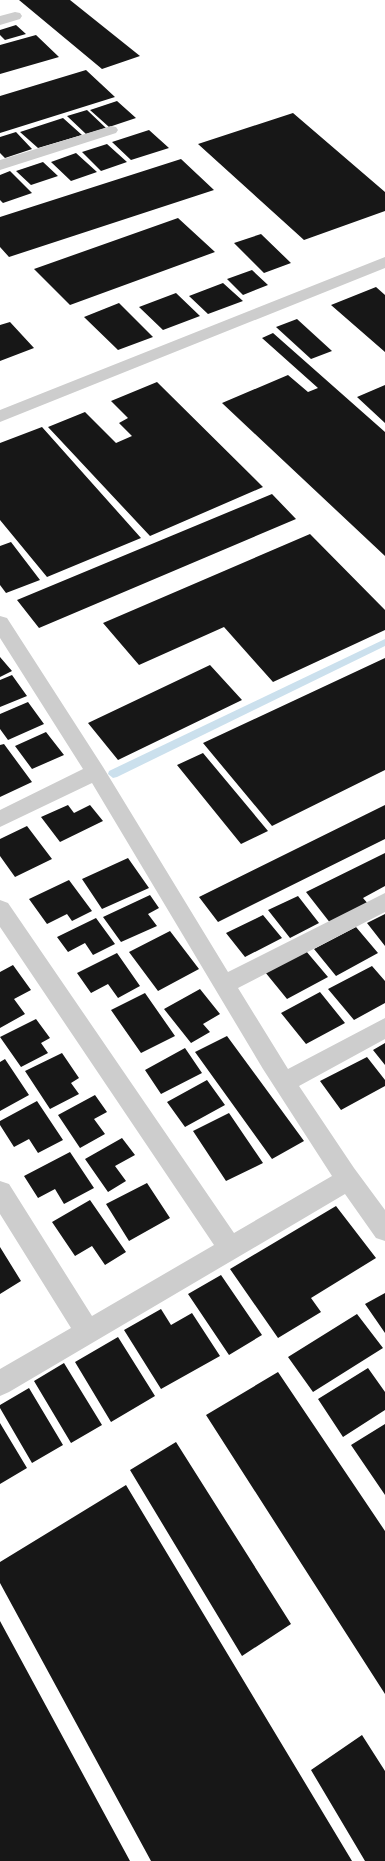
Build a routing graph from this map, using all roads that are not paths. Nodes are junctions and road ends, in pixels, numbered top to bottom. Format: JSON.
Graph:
{"nodes":[{"id":1,"x":15,"y":16,"type":"dead end"},
{"id":2,"x":0,"y":21,"type":"edge"},
{"id":3,"x":111,"y":130,"type":"dead end"},
{"id":4,"x":0,"y":165,"type":"edge"},
{"id":5,"x":385,"y":262,"type":"edge"},
{"id":6,"x":0,"y":416,"type":"edge"},
{"id":7,"x":0,"y":623,"type":"edge"},
{"id":8,"x":96,"y":772,"type":"junction"},
{"id":9,"x":0,"y":819,"type":"edge"},
{"id":10,"x":385,"y":902,"type":"edge"},
{"id":11,"x":0,"y":909,"type":"edge"},
{"id":12,"x":224,"y":985,"type":"junction"},
{"id":13,"x":385,"y":1028,"type":"edge"},
{"id":14,"x":284,"y":1083,"type":"junction"},
{"id":15,"x":348,"y":1180,"type":"junction"},
{"id":16,"x":0,"y":1192,"type":"edge"},
{"id":17,"x":385,"y":1230,"type":"edge"},
{"id":18,"x":230,"y":1248,"type":"junction"},
{"id":19,"x":88,"y":1332,"type":"junction"},
{"id":20,"x":0,"y":1383,"type":"edge"}],
"edges":[{"from":1,"to":2,"type":"street"},
{"from":3,"to":4,"type":"street"},
{"from":5,"to":6,"type":"street"},
{"from":7,"to":8,"type":"street"},
{"from":8,"to":9,"type":"street"},
{"from":8,"to":12,"type":"street"},
{"from":10,"to":12,"type":"street"},
{"from":11,"to":18,"type":"street"},
{"from":12,"to":14,"type":"street"},
{"from":13,"to":14,"type":"street"},
{"from":14,"to":15,"type":"street"},
{"from":15,"to":17,"type":"street"},
{"from":15,"to":18,"type":"street"},
{"from":16,"to":19,"type":"street"},
{"from":18,"to":19,"type":"street"},
{"from":19,"to":20,"type":"street"}]}
